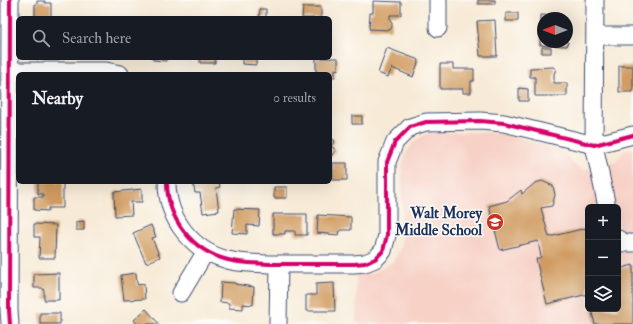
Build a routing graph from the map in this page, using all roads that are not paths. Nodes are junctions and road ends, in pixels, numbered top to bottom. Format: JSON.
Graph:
{"nodes":[{"id":1,"x":10,"y":0,"type":"edge"},
{"id":2,"x":438,"y":0,"type":"edge"},
{"id":3,"x":595,"y":0,"type":"edge"},
{"id":4,"x":438,"y":28,"type":"dead end"},
{"id":5,"x":595,"y":36,"type":"junction"},
{"id":6,"x":633,"y":36,"type":"edge"},
{"id":7,"x":10,"y":71,"type":"junction"},
{"id":8,"x":111,"y":72,"type":"edge"},
{"id":9,"x":633,"y":135,"type":"edge"},
{"id":10,"x":594,"y":146,"type":"junction"},
{"id":11,"x":167,"y":184,"type":"edge"},
{"id":12,"x":606,"y":204,"type":"edge"},
{"id":13,"x":620,"y":240,"type":"edge"},
{"id":14,"x":633,"y":243,"type":"edge"},
{"id":15,"x":206,"y":251,"type":"junction"},
{"id":16,"x":279,"y":264,"type":"junction"},
{"id":17,"x":181,"y":293,"type":"dead end"},
{"id":18,"x":10,"y":324,"type":"edge"},
{"id":19,"x":278,"y":324,"type":"edge"}],
"edges":[{"from":1,"to":7,"type":"street"},
{"from":2,"to":4,"type":"street"},
{"from":3,"to":5,"type":"street"},
{"from":5,"to":6,"type":"street"},
{"from":5,"to":10,"type":"street"},
{"from":7,"to":8,"type":"street"},
{"from":7,"to":18,"type":"street"},
{"from":9,"to":10,"type":"street"},
{"from":10,"to":12,"type":"street"},
{"from":10,"to":16,"type":"street"},
{"from":11,"to":15,"type":"street"},
{"from":13,"to":14,"type":"street"},
{"from":15,"to":16,"type":"street"},
{"from":15,"to":17,"type":"street"},
{"from":16,"to":19,"type":"street"}]}
